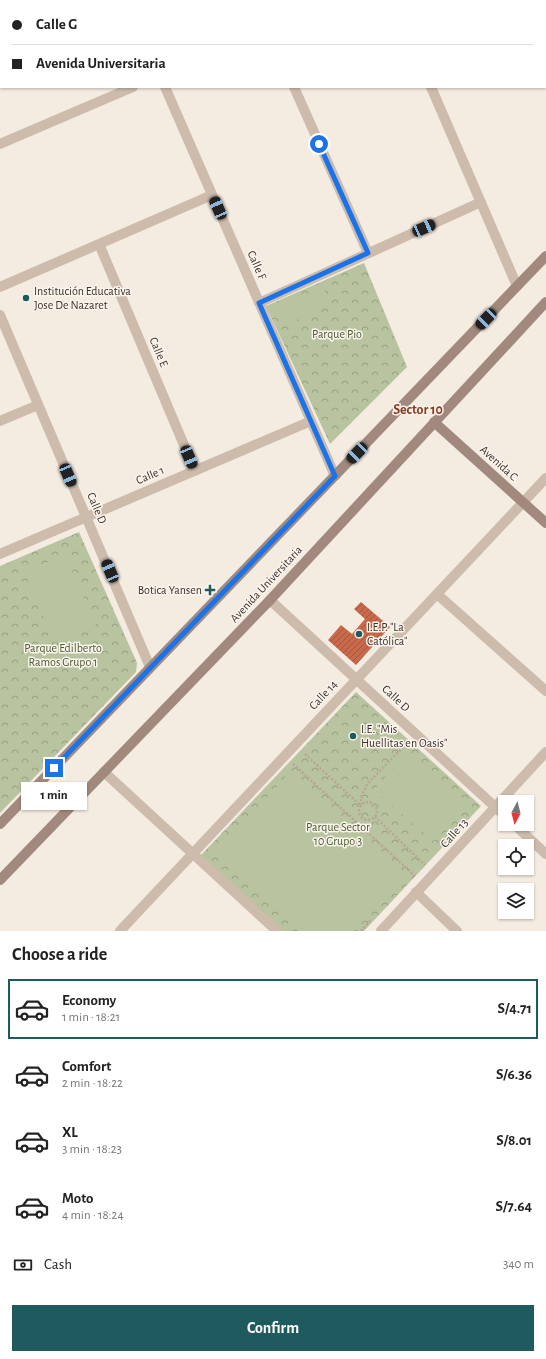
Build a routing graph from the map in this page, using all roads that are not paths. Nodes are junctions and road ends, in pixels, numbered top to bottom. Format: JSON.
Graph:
{"nodes":[{"id":1,"x":130,"y":88,"type":"edge"},
{"id":2,"x":165,"y":88,"type":"edge"},
{"id":3,"x":294,"y":88,"type":"edge"},
{"id":4,"x":431,"y":88,"type":"edge"},
{"id":5,"x":0,"y":144,"type":"edge"},
{"id":6,"x":212,"y":195,"type":"junction"},
{"id":7,"x":481,"y":202,"type":"junction"},
{"id":8,"x":99,"y":244,"type":"junction"},
{"id":9,"x":368,"y":253,"type":"junction"},
{"id":10,"x":546,"y":256,"type":"edge"},
{"id":11,"x":517,"y":286,"type":"junction"},
{"id":12,"x":0,"y":287,"type":"edge"},
{"id":13,"x":546,"y":302,"type":"edge"},
{"id":14,"x":259,"y":303,"type":"junction"},
{"id":15,"x":0,"y":316,"type":"edge"},
{"id":16,"x":38,"y":405,"type":"junction"},
{"id":17,"x":0,"y":421,"type":"edge"},
{"id":18,"x":311,"y":421,"type":"junction"},
{"id":19,"x":434,"y":422,"type":"junction"},
{"id":20,"x":195,"y":471,"type":"junction"},
{"id":21,"x":335,"y":476,"type":"junction"},
{"id":22,"x":546,"y":478,"type":"edge"},
{"id":23,"x":523,"y":502,"type":"junction"},
{"id":24,"x":86,"y":517,"type":"junction"},
{"id":25,"x":546,"y":523,"type":"edge"},
{"id":26,"x":0,"y":554,"type":"edge"},
{"id":27,"x":437,"y":594,"type":"junction"},
{"id":28,"x":270,"y":600,"type":"junction"},
{"id":29,"x":150,"y":667,"type":"junction"},
{"id":30,"x":356,"y":679,"type":"junction"},
{"id":31,"x":546,"y":691,"type":"edge"},
{"id":32,"x":546,"y":752,"type":"edge"},
{"id":33,"x":104,"y":772,"type":"junction"},
{"id":34,"x":495,"y":806,"type":"junction"},
{"id":35,"x":498,"y":809,"type":"edge"},
{"id":36,"x":0,"y":824,"type":"edge"},
{"id":37,"x":521,"y":831,"type":"edge"},
{"id":38,"x":192,"y":854,"type":"junction"},
{"id":39,"x":546,"y":854,"type":"edge"},
{"id":40,"x":0,"y":880,"type":"edge"},
{"id":41,"x":416,"y":892,"type":"junction"},
{"id":42,"x":120,"y":931,"type":"edge"},
{"id":43,"x":277,"y":931,"type":"edge"},
{"id":44,"x":381,"y":931,"type":"edge"},
{"id":45,"x":457,"y":931,"type":"edge"}],
"edges":[{"from":1,"to":5,"type":"street"},
{"from":2,"to":6,"type":"street","name":"Calle F"},
{"from":3,"to":9,"type":"street"},
{"from":4,"to":7,"type":"street"},
{"from":6,"to":8,"type":"street"},
{"from":6,"to":14,"type":"street","name":"Calle F"},
{"from":7,"to":9,"type":"street"},
{"from":7,"to":11,"type":"street"},
{"from":8,"to":12,"type":"street"},
{"from":8,"to":20,"type":"street","name":"Calle E"},
{"from":9,"to":14,"type":"street"},
{"from":10,"to":11,"type":"street","name":"Avenida Universitaria"},
{"from":11,"to":21,"type":"street","name":"Avenida Universitaria"},
{"from":13,"to":19,"type":"street","name":"Avenida Universitaria"},
{"from":14,"to":18,"type":"street","name":"Calle F"},
{"from":15,"to":16,"type":"street","name":"Calle D"},
{"from":16,"to":17,"type":"street"},
{"from":16,"to":24,"type":"street","name":"Calle D"},
{"from":18,"to":20,"type":"street","name":"Calle 1"},
{"from":18,"to":21,"type":"street","name":"Calle F"},
{"from":19,"to":23,"type":"street","name":"Avenida C"},
{"from":19,"to":28,"type":"street","name":"Avenida Universitaria"},
{"from":20,"to":24,"type":"street","name":"Calle 1"},
{"from":21,"to":29,"type":"street","name":"Avenida Universitaria"},
{"from":22,"to":23,"type":"street","name":"Calle 14"},
{"from":23,"to":25,"type":"street","name":"Avenida C"},
{"from":23,"to":27,"type":"street","name":"Calle 14"},
{"from":24,"to":26,"type":"street","name":"Calle 1"},
{"from":24,"to":29,"type":"street","name":"Calle D"},
{"from":27,"to":30,"type":"street","name":"Calle 14"},
{"from":27,"to":31,"type":"street"},
{"from":28,"to":30,"type":"street","name":"Calle D"},
{"from":28,"to":33,"type":"street","name":"Avenida Universitaria"},
{"from":29,"to":36,"type":"street","name":"Avenida Universitaria"},
{"from":30,"to":34,"type":"street","name":"Calle D"},
{"from":30,"to":38,"type":"street","name":"Calle 14"},
{"from":32,"to":34,"type":"street","name":"Calle 13"},
{"from":33,"to":38,"type":"street"},
{"from":33,"to":40,"type":"street","name":"Avenida Universitaria"},
{"from":34,"to":35,"type":"street","name":"Calle D"},
{"from":34,"to":41,"type":"street","name":"Calle 13"},
{"from":37,"to":39,"type":"street"},
{"from":38,"to":42,"type":"street","name":"Calle 14"},
{"from":38,"to":43,"type":"street"},
{"from":41,"to":44,"type":"street","name":"Calle 13"},
{"from":41,"to":45,"type":"street"}]}
